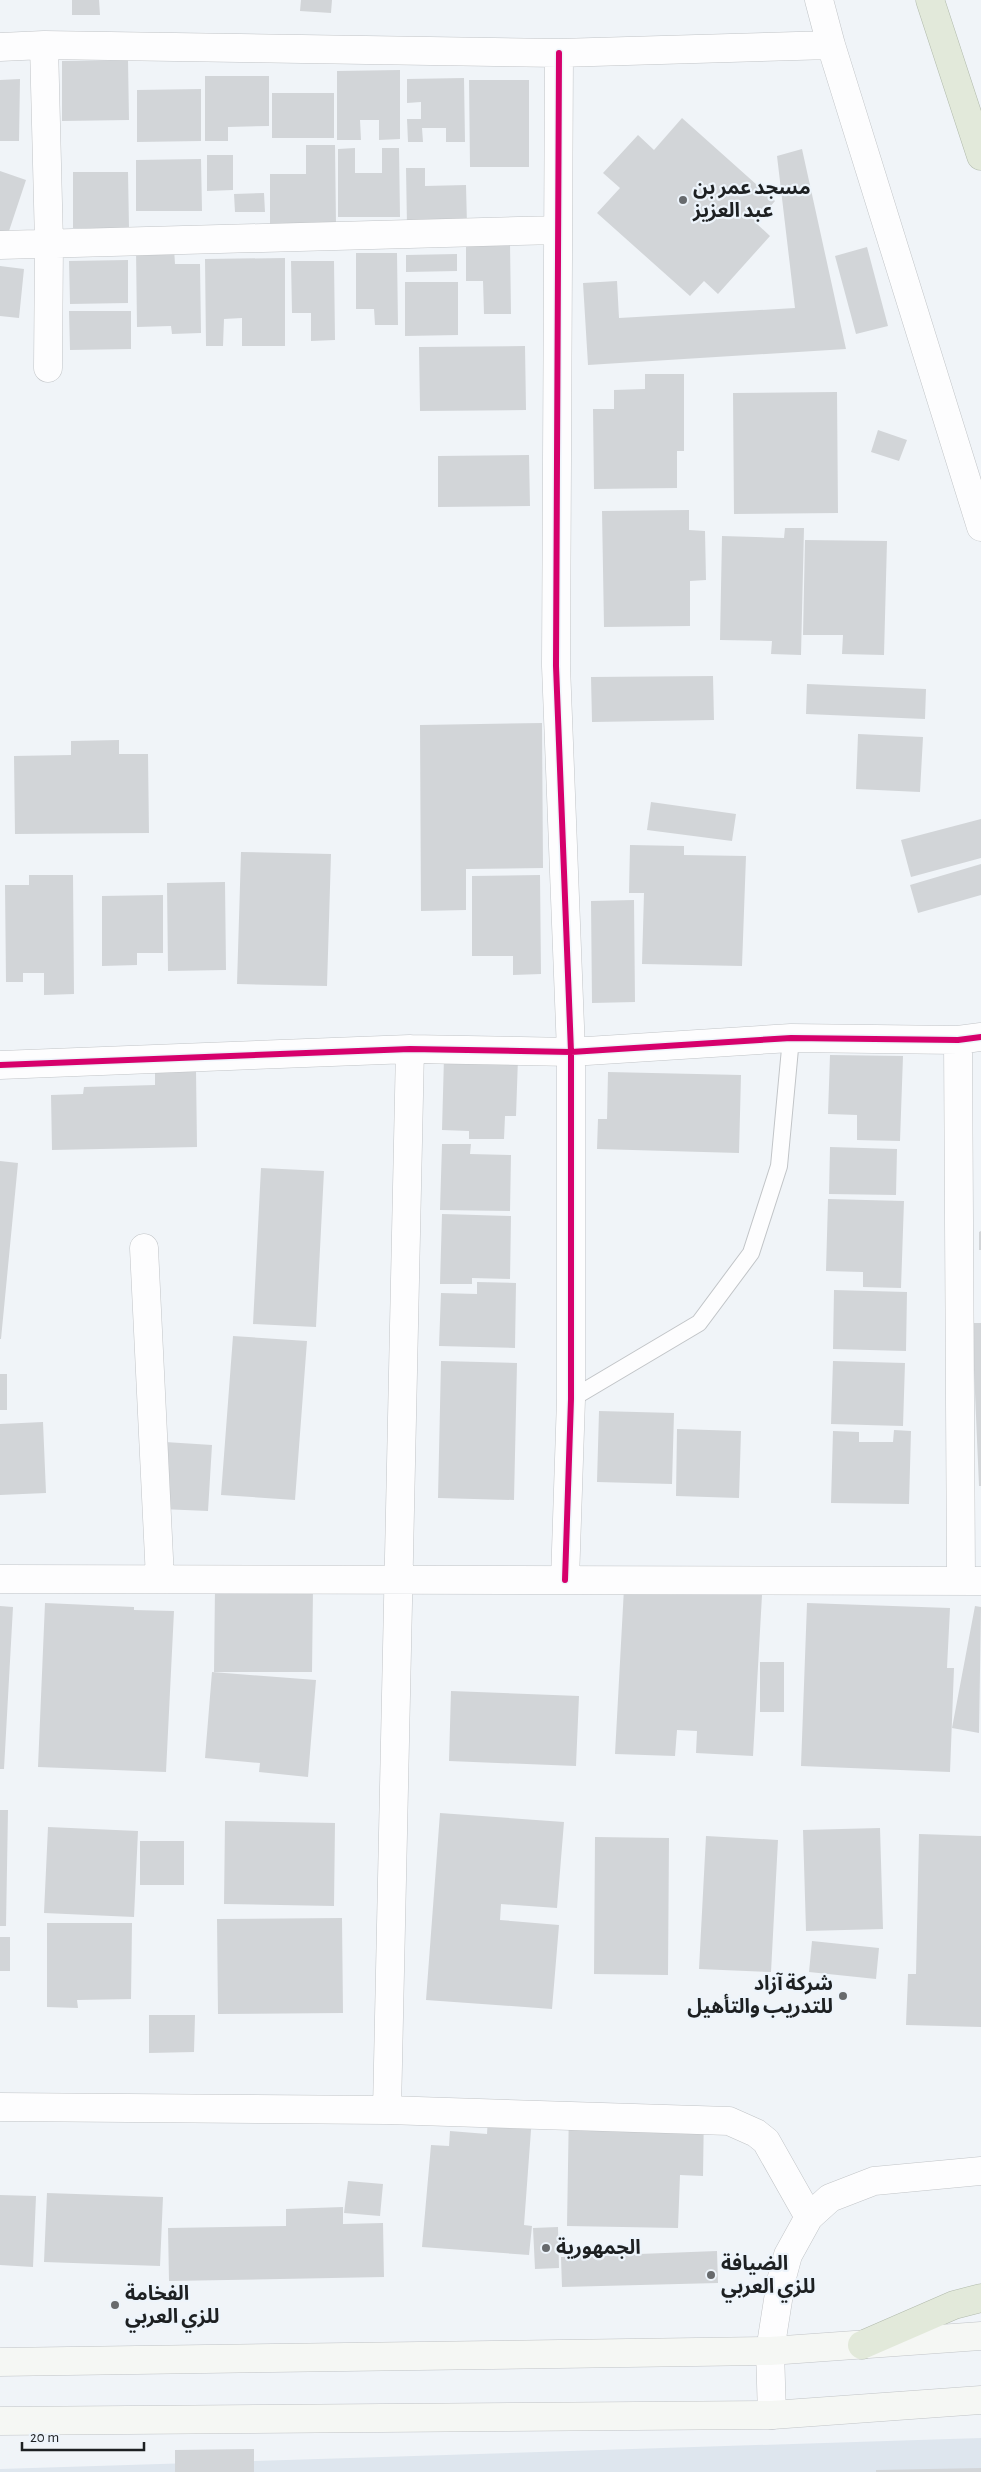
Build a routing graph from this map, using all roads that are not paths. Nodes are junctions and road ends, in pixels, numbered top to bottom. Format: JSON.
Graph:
{"nodes":[{"id":1,"x":819,"y":0,"type":"edge"},
{"id":2,"x":930,"y":0,"type":"edge"},
{"id":3,"x":44,"y":45,"type":"junction"},
{"id":4,"x":831,"y":45,"type":"junction"},
{"id":5,"x":0,"y":47,"type":"edge"},
{"id":6,"x":559,"y":53,"type":"junction"},
{"id":7,"x":981,"y":156,"type":"edge"},
{"id":8,"x":558,"y":230,"type":"junction"},
{"id":9,"x":49,"y":243,"type":"junction"},
{"id":10,"x":0,"y":245,"type":"edge"},
{"id":11,"x":48,"y":368,"type":"dead end"},
{"id":12,"x":981,"y":527,"type":"edge"},
{"id":13,"x":791,"y":1038,"type":"junction"},
{"id":14,"x":969,"y":1038,"type":"edge"},
{"id":15,"x":410,"y":1049,"type":"junction"},
{"id":16,"x":571,"y":1052,"type":"junction"},
{"id":17,"x":0,"y":1065,"type":"edge"},
{"id":18,"x":144,"y":1248,"type":"dead end"},
{"id":19,"x":571,"y":1399,"type":"junction"},
{"id":20,"x":397,"y":1579,"type":"junction"},
{"id":21,"x":0,"y":1580,"type":"edge"},
{"id":22,"x":160,"y":1580,"type":"junction"},
{"id":23,"x":565,"y":1580,"type":"junction"},
{"id":24,"x":971,"y":1581,"type":"edge"},
{"id":25,"x":0,"y":2108,"type":"edge"},
{"id":26,"x":387,"y":2110,"type":"junction"},
{"id":27,"x":981,"y":2171,"type":"edge"},
{"id":28,"x":809,"y":2217,"type":"junction"},
{"id":29,"x":981,"y":2298,"type":"edge"},
{"id":30,"x":981,"y":2336,"type":"edge"},
{"id":31,"x":862,"y":2345,"type":"junction"},
{"id":32,"x":770,"y":2351,"type":"junction"},
{"id":33,"x":0,"y":2362,"type":"edge"},
{"id":34,"x":981,"y":2400,"type":"edge"},
{"id":35,"x":772,"y":2415,"type":"junction"},
{"id":36,"x":0,"y":2421,"type":"edge"}],
"edges":[{"from":1,"to":4,"type":"street"},
{"from":2,"to":7,"type":"highway"},
{"from":3,"to":5,"type":"street"},
{"from":3,"to":6,"type":"street"},
{"from":3,"to":9,"type":"street"},
{"from":4,"to":6,"type":"street"},
{"from":4,"to":12,"type":"street"},
{"from":6,"to":8,"type":"street"},
{"from":8,"to":9,"type":"street"},
{"from":8,"to":16,"type":"street"},
{"from":9,"to":10,"type":"street"},
{"from":9,"to":11,"type":"street"},
{"from":13,"to":14,"type":"street"},
{"from":13,"to":16,"type":"street"},
{"from":13,"to":19,"type":"lane"},
{"from":14,"to":24,"type":"street"},
{"from":15,"to":16,"type":"street"},
{"from":15,"to":17,"type":"street"},
{"from":15,"to":20,"type":"street"},
{"from":16,"to":19,"type":"street"},
{"from":18,"to":22,"type":"street"},
{"from":19,"to":23,"type":"street"},
{"from":20,"to":22,"type":"street"},
{"from":20,"to":23,"type":"street"},
{"from":20,"to":26,"type":"street"},
{"from":21,"to":22,"type":"street"},
{"from":23,"to":24,"type":"street"},
{"from":25,"to":26,"type":"street"},
{"from":26,"to":28,"type":"street"},
{"from":27,"to":28,"type":"street"},
{"from":28,"to":32,"type":"street"},
{"from":29,"to":31,"type":"highway"},
{"from":30,"to":31,"type":"street"},
{"from":31,"to":32,"type":"street"},
{"from":32,"to":33,"type":"street"},
{"from":32,"to":35,"type":"street"},
{"from":34,"to":35,"type":"street"},
{"from":35,"to":36,"type":"street"}]}
